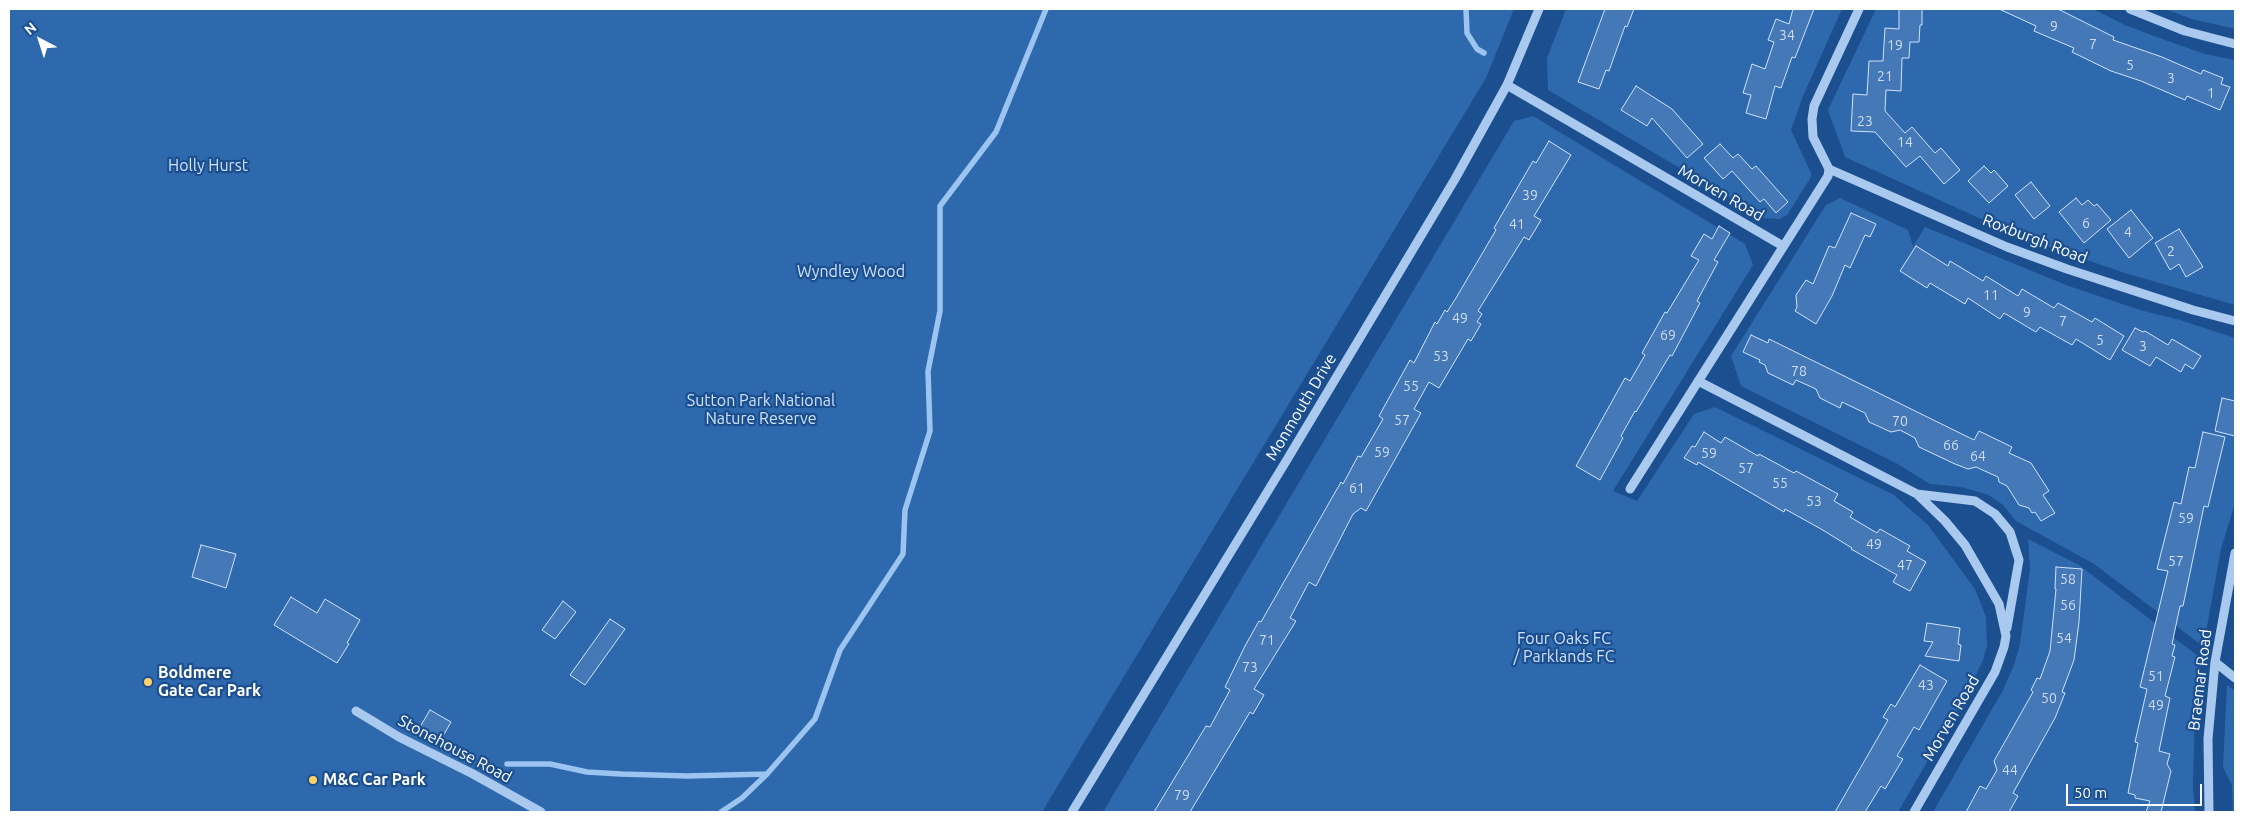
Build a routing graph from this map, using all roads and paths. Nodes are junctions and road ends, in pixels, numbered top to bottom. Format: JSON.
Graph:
{"nodes":[{"id":1,"x":1540,"y":9,"type":"edge"},
{"id":2,"x":1859,"y":9,"type":"edge"},
{"id":3,"x":2130,"y":9,"type":"edge"},
{"id":4,"x":2235,"y":44,"type":"edge"},
{"id":5,"x":1507,"y":85,"type":"junction"},
{"id":6,"x":1829,"y":169,"type":"junction"},
{"id":7,"x":1783,"y":246,"type":"junction"},
{"id":8,"x":2235,"y":322,"type":"edge"},
{"id":9,"x":1698,"y":380,"type":"junction"},
{"id":10,"x":1630,"y":489,"type":"dead end"},
{"id":11,"x":1917,"y":494,"type":"junction"},
{"id":12,"x":2235,"y":553,"type":"edge"},
{"id":13,"x":2006,"y":636,"type":"junction"},
{"id":14,"x":2215,"y":662,"type":"junction"},
{"id":15,"x":2235,"y":678,"type":"edge"},
{"id":16,"x":356,"y":711,"type":"dead end"},
{"id":17,"x":541,"y":812,"type":"edge"},
{"id":18,"x":1072,"y":812,"type":"edge"},
{"id":19,"x":1914,"y":812,"type":"edge"},
{"id":20,"x":2209,"y":812,"type":"edge"}],
"edges":[{"from":1,"to":5,"type":"street","name":"Monmouth Drive"},
{"from":2,"to":6,"type":"street"},
{"from":3,"to":4,"type":"street"},
{"from":5,"to":7,"type":"street","name":"Morven Road"},
{"from":5,"to":18,"type":"street","name":"Monmouth Drive"},
{"from":6,"to":7,"type":"street"},
{"from":6,"to":8,"type":"street","name":"Roxburgh Road"},
{"from":7,"to":9,"type":"street"},
{"from":9,"to":10,"type":"street"},
{"from":9,"to":11,"type":"street","name":"Morven Road"},
{"from":11,"to":13,"type":"street","name":"Morven Road"},
{"from":11,"to":13,"type":"street","name":"Morven Road"},
{"from":12,"to":14,"type":"street","name":"Braemar Road"},
{"from":13,"to":19,"type":"street","name":"Morven Road"},
{"from":14,"to":15,"type":"street"},
{"from":14,"to":20,"type":"street","name":"Braemar Road"},
{"from":16,"to":17,"type":"street","name":"Stonehouse Road"}]}
